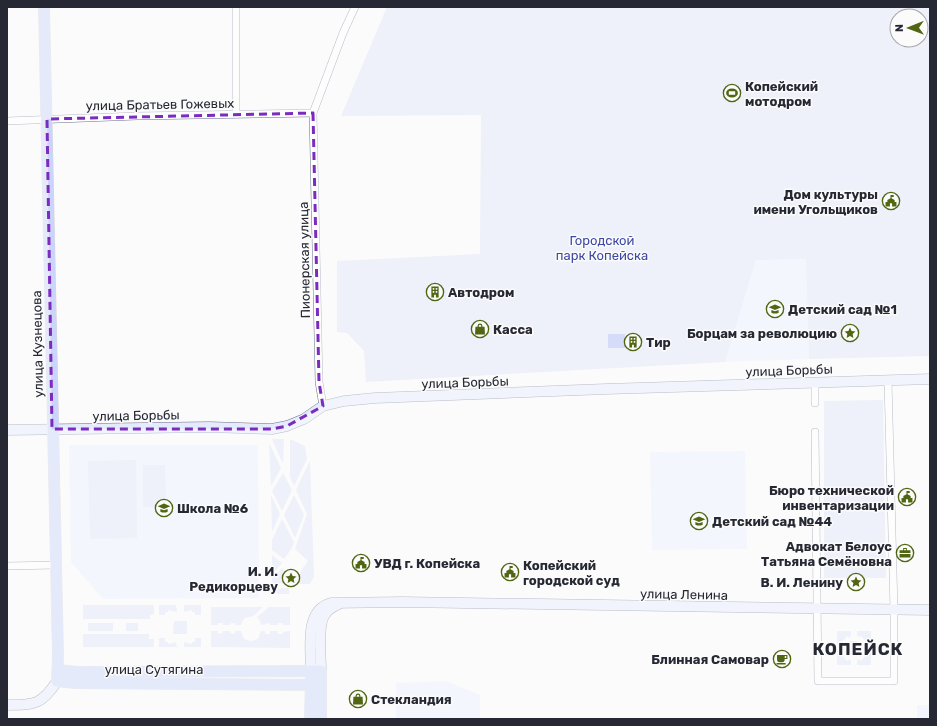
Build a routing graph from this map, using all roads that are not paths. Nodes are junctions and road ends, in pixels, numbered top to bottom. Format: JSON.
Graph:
{"nodes":[{"id":1,"x":44,"y":7,"type":"edge"},
{"id":2,"x":236,"y":7,"type":"edge"},
{"id":3,"x":354,"y":7,"type":"edge"},
{"id":4,"x":236,"y":114,"type":"junction"},
{"id":5,"x":313,"y":114,"type":"junction"},
{"id":6,"x":47,"y":119,"type":"junction"},
{"id":7,"x":7,"y":121,"type":"edge"},
{"id":8,"x":930,"y":379,"type":"edge"},
{"id":9,"x":888,"y":380,"type":"junction"},
{"id":10,"x":815,"y":382,"type":"junction"},
{"id":11,"x":815,"y":403,"type":"dead end"},
{"id":12,"x":323,"y":406,"type":"junction"},
{"id":13,"x":52,"y":429,"type":"junction"},
{"id":14,"x":7,"y":430,"type":"edge"},
{"id":15,"x":815,"y":432,"type":"dead end"},
{"id":16,"x":55,"y":565,"type":"junction"},
{"id":17,"x":7,"y":566,"type":"edge"},
{"id":18,"x":818,"y":608,"type":"junction"},
{"id":19,"x":894,"y":610,"type":"junction"},
{"id":20,"x":930,"y":610,"type":"edge"},
{"id":21,"x":316,"y":671,"type":"junction"},
{"id":22,"x":57,"y":676,"type":"junction"},
{"id":23,"x":316,"y":685,"type":"junction"},
{"id":24,"x":7,"y":705,"type":"edge"},
{"id":25,"x":310,"y":719,"type":"edge"},
{"id":26,"x":320,"y":719,"type":"edge"}],
"edges":[{"from":1,"to":6,"type":"main road","name":"улица Кузнецова"},
{"from":2,"to":4,"type":"street"},
{"from":3,"to":5,"type":"street"},
{"from":4,"to":5,"type":"street","name":"улица Братьев Гожевых"},
{"from":4,"to":6,"type":"street","name":"улица Братьев Гожевых"},
{"from":5,"to":12,"type":"street","name":"Пионерская улица"},
{"from":6,"to":7,"type":"street","name":"улица Братьев Гожевых"},
{"from":6,"to":13,"type":"main road","name":"улица Кузнецова"},
{"from":8,"to":9,"type":"street","name":"улица Борьбы"},
{"from":9,"to":10,"type":"street","name":"улица Борьбы"},
{"from":9,"to":19,"type":"street"},
{"from":10,"to":11,"type":"street"},
{"from":10,"to":12,"type":"street","name":"улица Борьбы"},
{"from":12,"to":13,"type":"street","name":"улица Борьбы"},
{"from":13,"to":14,"type":"street","name":"улица Борьбы"},
{"from":13,"to":16,"type":"main road","name":"улица Кузнецова"},
{"from":15,"to":18,"type":"street"},
{"from":16,"to":17,"type":"street"},
{"from":16,"to":22,"type":"main road","name":"улица Кузнецова"},
{"from":18,"to":19,"type":"street","name":"улица Ленина"},
{"from":18,"to":19,"type":"street"},
{"from":18,"to":21,"type":"street","name":"улица Ленина"},
{"from":19,"to":20,"type":"street","name":"улица Ленина"},
{"from":21,"to":22,"type":"main road","name":"улица Сутягина"},
{"from":21,"to":23,"type":"main road"},
{"from":22,"to":23,"type":"main road","name":"улица Сутягина"},
{"from":22,"to":24,"type":"street"},
{"from":23,"to":25,"type":"main road"},
{"from":23,"to":26,"type":"main road"}]}
